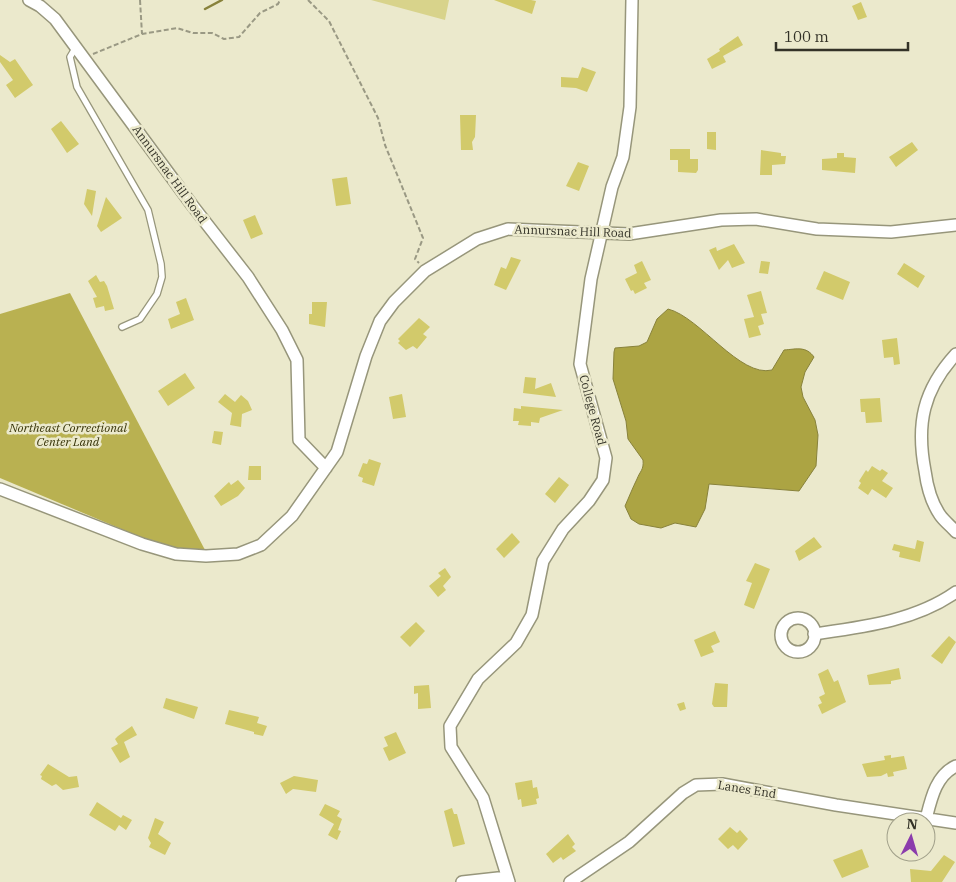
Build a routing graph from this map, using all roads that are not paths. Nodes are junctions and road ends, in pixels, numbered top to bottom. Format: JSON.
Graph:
{"nodes":[{"id":1,"x":29,"y":0,"type":"edge"},
{"id":2,"x":632,"y":0,"type":"edge"},
{"id":3,"x":76,"y":47,"type":"junction"},
{"id":4,"x":956,"y":225,"type":"edge"},
{"id":5,"x":602,"y":233,"type":"junction"},
{"id":6,"x":122,"y":327,"type":"dead end"},
{"id":7,"x":956,"y":354,"type":"edge"},
{"id":8,"x":326,"y":468,"type":"junction"},
{"id":9,"x":0,"y":489,"type":"edge"},
{"id":10,"x":956,"y":532,"type":"edge"},
{"id":11,"x":956,"y":592,"type":"edge"},
{"id":12,"x":814,"y":634,"type":"dead end"},
{"id":13,"x":956,"y":766,"type":"edge"},
{"id":14,"x":928,"y":812,"type":"edge"},
{"id":15,"x":886,"y":813,"type":"edge"},
{"id":16,"x":936,"y":820,"type":"edge"},
{"id":17,"x":956,"y":823,"type":"edge"},
{"id":18,"x":508,"y":880,"type":"edge"},
{"id":19,"x":462,"y":882,"type":"edge"},
{"id":20,"x":570,"y":882,"type":"edge"}],
"edges":[{"from":1,"to":3,"type":"street","name":"Annursnac Hill Road"},
{"from":2,"to":5,"type":"street","name":"College Road"},
{"from":3,"to":6,"type":"lane"},
{"from":3,"to":8,"type":"street","name":"Annursnac Hill Road"},
{"from":4,"to":5,"type":"street","name":"Annursnac Hill Road"},
{"from":5,"to":8,"type":"street","name":"Annursnac Hill Road"},
{"from":5,"to":18,"type":"street","name":"College Road"},
{"from":7,"to":10,"type":"street"},
{"from":8,"to":9,"type":"street","name":"Annursnac Hill Road"},
{"from":11,"to":12,"type":"street"},
{"from":13,"to":14,"type":"street"},
{"from":15,"to":20,"type":"street","name":"Lanes End"},
{"from":16,"to":17,"type":"street","name":"Lanes End"},
{"from":18,"to":19,"type":"street"}]}
